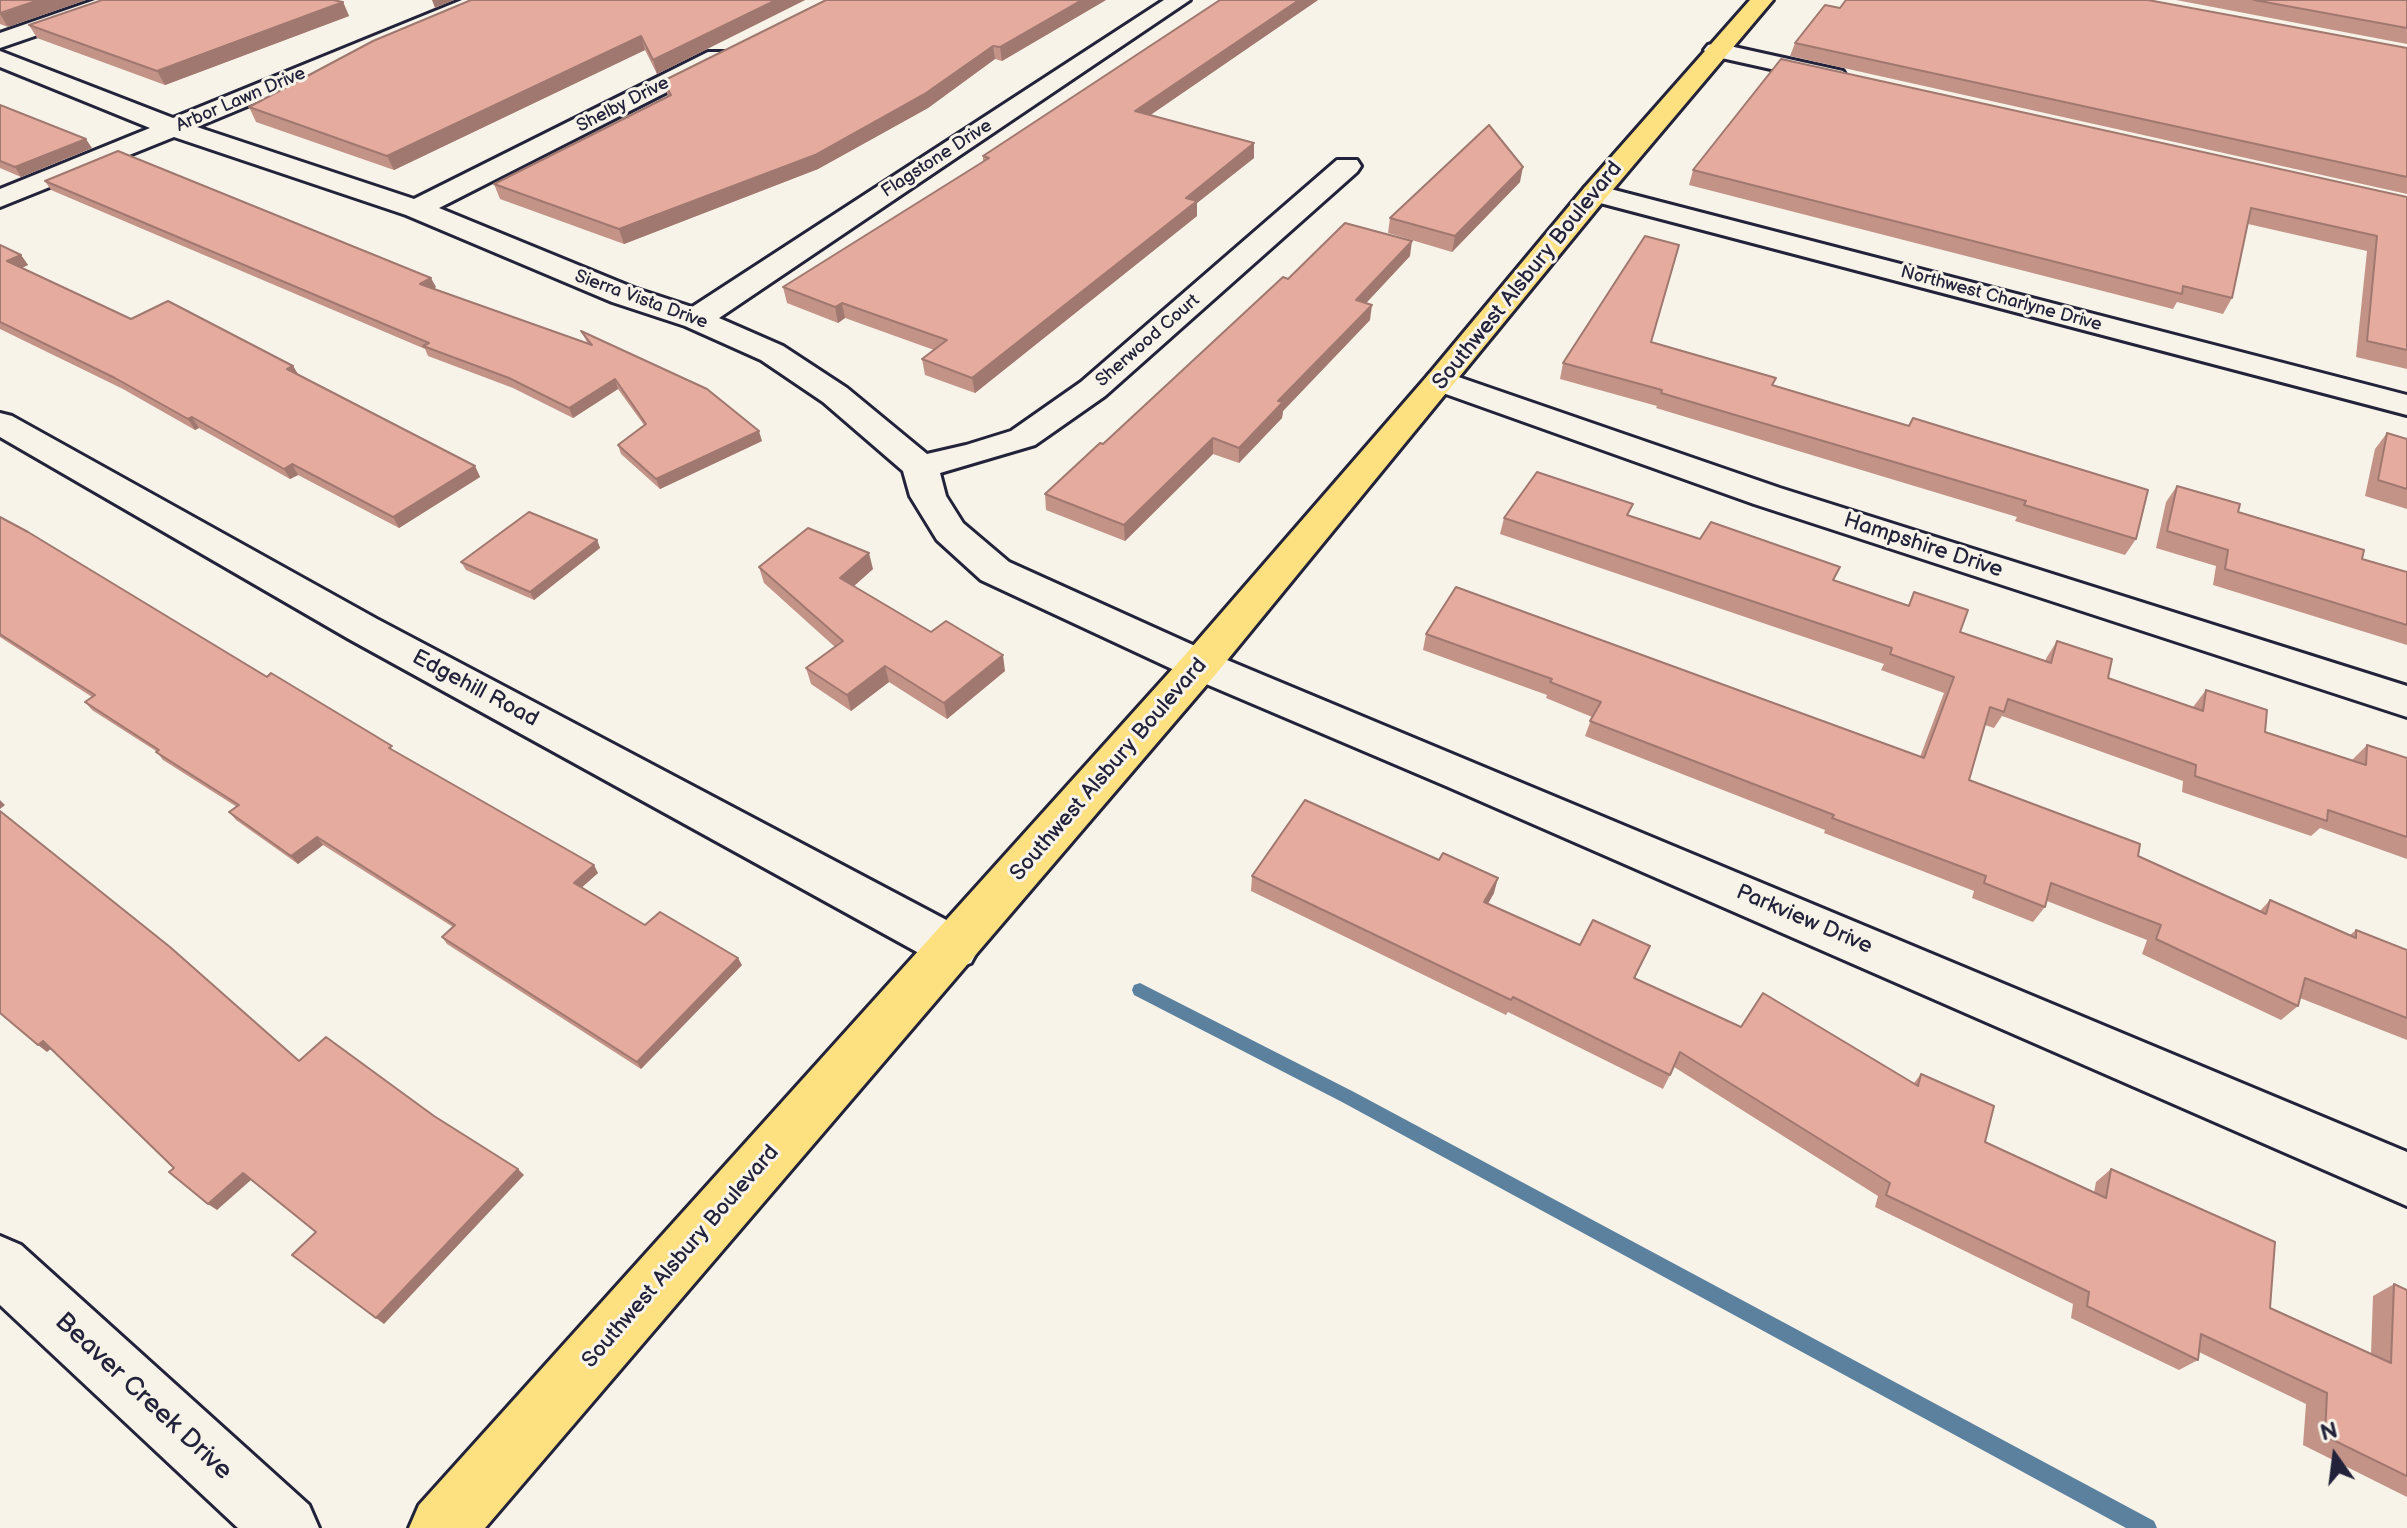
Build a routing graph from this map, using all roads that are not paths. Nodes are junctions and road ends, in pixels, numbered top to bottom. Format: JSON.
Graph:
{"nodes":[{"id":1,"x":117,"y":0,"type":"edge"},
{"id":2,"x":482,"y":0,"type":"edge"},
{"id":3,"x":1179,"y":0,"type":"edge"},
{"id":4,"x":1762,"y":0,"type":"edge"},
{"id":5,"x":0,"y":41,"type":"edge"},
{"id":6,"x":734,"y":49,"type":"edge"},
{"id":7,"x":1716,"y":50,"type":"junction"},
{"id":8,"x":0,"y":58,"type":"edge"},
{"id":9,"x":1856,"y":81,"type":"edge"},
{"id":10,"x":174,"y":128,"type":"junction"},
{"id":11,"x":1347,"y":166,"type":"dead end"},
{"id":12,"x":1595,"y":193,"type":"junction"},
{"id":13,"x":0,"y":199,"type":"edge"},
{"id":14,"x":416,"y":209,"type":"junction"},
{"id":15,"x":696,"y":319,"type":"junction"},
{"id":16,"x":1441,"y":381,"type":"junction"},
{"id":17,"x":2407,"y":405,"type":"edge"},
{"id":18,"x":0,"y":423,"type":"edge"},
{"id":19,"x":920,"y":467,"type":"junction"},
{"id":20,"x":1200,"y":665,"type":"junction"},
{"id":21,"x":2407,"y":702,"type":"edge"},
{"id":22,"x":954,"y":948,"type":"junction"},
{"id":23,"x":2407,"y":1179,"type":"edge"},
{"id":24,"x":0,"y":1265,"type":"edge"},
{"id":25,"x":286,"y":1528,"type":"edge"},
{"id":26,"x":442,"y":1528,"type":"edge"}],
"edges":[{"from":1,"to":5,"type":"street"},
{"from":2,"to":10,"type":"street","name":"Arbor Lawn Drive"},
{"from":3,"to":15,"type":"street","name":"Flagstone Drive"},
{"from":4,"to":7,"type":"main road","name":"Southwest Alsbury Boulevard"},
{"from":6,"to":14,"type":"street","name":"Shelby Drive"},
{"from":7,"to":9,"type":"street"},
{"from":7,"to":12,"type":"main road","name":"Southwest Alsbury Boulevard"},
{"from":8,"to":10,"type":"street","name":"Sierra Vista Drive"},
{"from":10,"to":13,"type":"street","name":"Arbor Lawn Drive"},
{"from":10,"to":14,"type":"street","name":"Sierra Vista Drive"},
{"from":11,"to":19,"type":"street","name":"Sherwood Court"},
{"from":12,"to":16,"type":"main road","name":"Southwest Alsbury Boulevard"},
{"from":12,"to":17,"type":"street","name":"Northwest Charlyne Drive"},
{"from":14,"to":15,"type":"street","name":"Sierra Vista Drive"},
{"from":15,"to":19,"type":"street","name":"Sierra Vista Drive"},
{"from":16,"to":20,"type":"main road","name":"Southwest Alsbury Boulevard"},
{"from":16,"to":21,"type":"street","name":"Hampshire Drive"},
{"from":18,"to":22,"type":"street","name":"Edgehill Road"},
{"from":19,"to":20,"type":"street"},
{"from":20,"to":22,"type":"main road","name":"Southwest Alsbury Boulevard"},
{"from":20,"to":23,"type":"street","name":"Parkview Drive"},
{"from":22,"to":26,"type":"main road","name":"Southwest Alsbury Boulevard"},
{"from":24,"to":25,"type":"street","name":"Beaver Creek Drive"}]}
